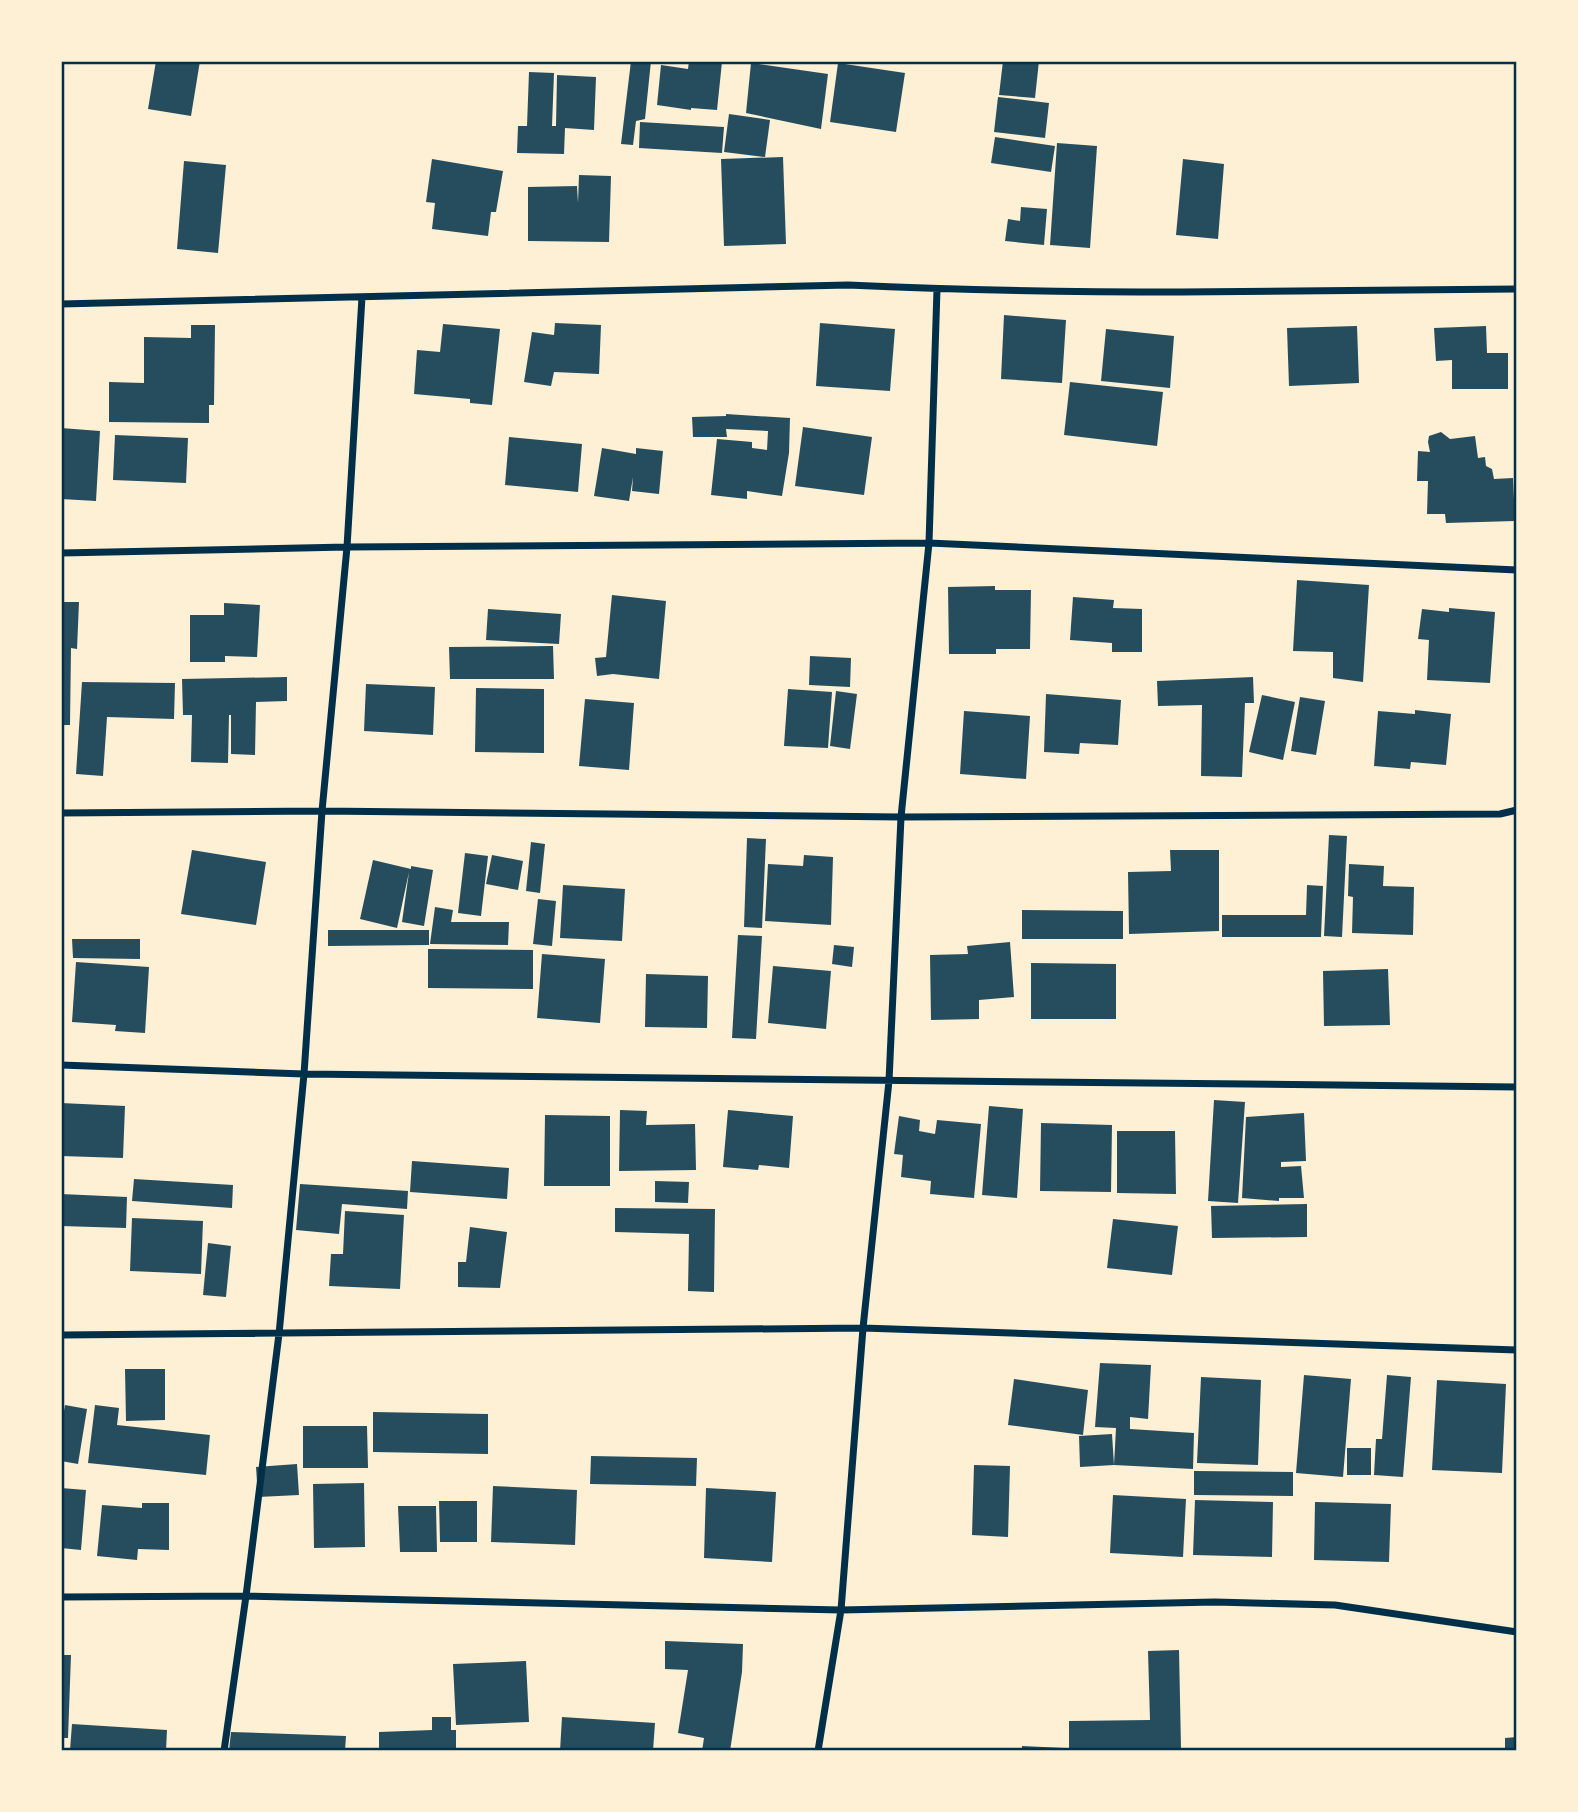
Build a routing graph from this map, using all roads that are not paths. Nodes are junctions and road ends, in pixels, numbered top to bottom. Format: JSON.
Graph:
{"nodes":[{"id":1,"x":937,"y":289,"type":"junction"},
{"id":2,"x":1517,"y":289,"type":"edge"},
{"id":3,"x":362,"y":297,"type":"junction"},
{"id":4,"x":61,"y":304,"type":"edge"},
{"id":5,"x":929,"y":543,"type":"junction"},
{"id":6,"x":347,"y":547,"type":"junction"},
{"id":7,"x":61,"y":553,"type":"edge"},
{"id":8,"x":1517,"y":569,"type":"edge"},
{"id":9,"x":1517,"y":810,"type":"edge"},
{"id":10,"x":322,"y":811,"type":"junction"},
{"id":11,"x":61,"y":813,"type":"edge"},
{"id":12,"x":901,"y":817,"type":"junction"},
{"id":13,"x":61,"y":1065,"type":"edge"},
{"id":14,"x":304,"y":1074,"type":"junction"},
{"id":15,"x":889,"y":1081,"type":"junction"},
{"id":16,"x":1517,"y":1087,"type":"edge"},
{"id":17,"x":863,"y":1328,"type":"junction"},
{"id":18,"x":279,"y":1334,"type":"junction"},
{"id":19,"x":61,"y":1335,"type":"edge"},
{"id":20,"x":1517,"y":1350,"type":"edge"},
{"id":21,"x":246,"y":1596,"type":"junction"},
{"id":22,"x":61,"y":1597,"type":"edge"},
{"id":23,"x":841,"y":1610,"type":"junction"},
{"id":24,"x":1517,"y":1632,"type":"edge"},
{"id":25,"x":223,"y":1751,"type":"edge"},
{"id":26,"x":818,"y":1751,"type":"edge"}],
"edges":[{"from":1,"to":2,"type":"street"},
{"from":1,"to":3,"type":"street"},
{"from":1,"to":5,"type":"street"},
{"from":3,"to":4,"type":"street"},
{"from":3,"to":6,"type":"street"},
{"from":5,"to":6,"type":"street"},
{"from":5,"to":8,"type":"street"},
{"from":5,"to":12,"type":"street"},
{"from":6,"to":7,"type":"street"},
{"from":6,"to":10,"type":"street"},
{"from":9,"to":12,"type":"street"},
{"from":10,"to":11,"type":"street"},
{"from":10,"to":12,"type":"street"},
{"from":10,"to":14,"type":"street"},
{"from":12,"to":15,"type":"street"},
{"from":13,"to":14,"type":"street"},
{"from":14,"to":15,"type":"street"},
{"from":14,"to":18,"type":"street"},
{"from":15,"to":16,"type":"street"},
{"from":15,"to":17,"type":"street"},
{"from":17,"to":18,"type":"street"},
{"from":17,"to":20,"type":"street"},
{"from":17,"to":23,"type":"street"},
{"from":18,"to":19,"type":"street"},
{"from":18,"to":21,"type":"street"},
{"from":21,"to":22,"type":"street"},
{"from":21,"to":23,"type":"street"},
{"from":21,"to":25,"type":"street"},
{"from":23,"to":24,"type":"street"},
{"from":23,"to":26,"type":"street"}]}
